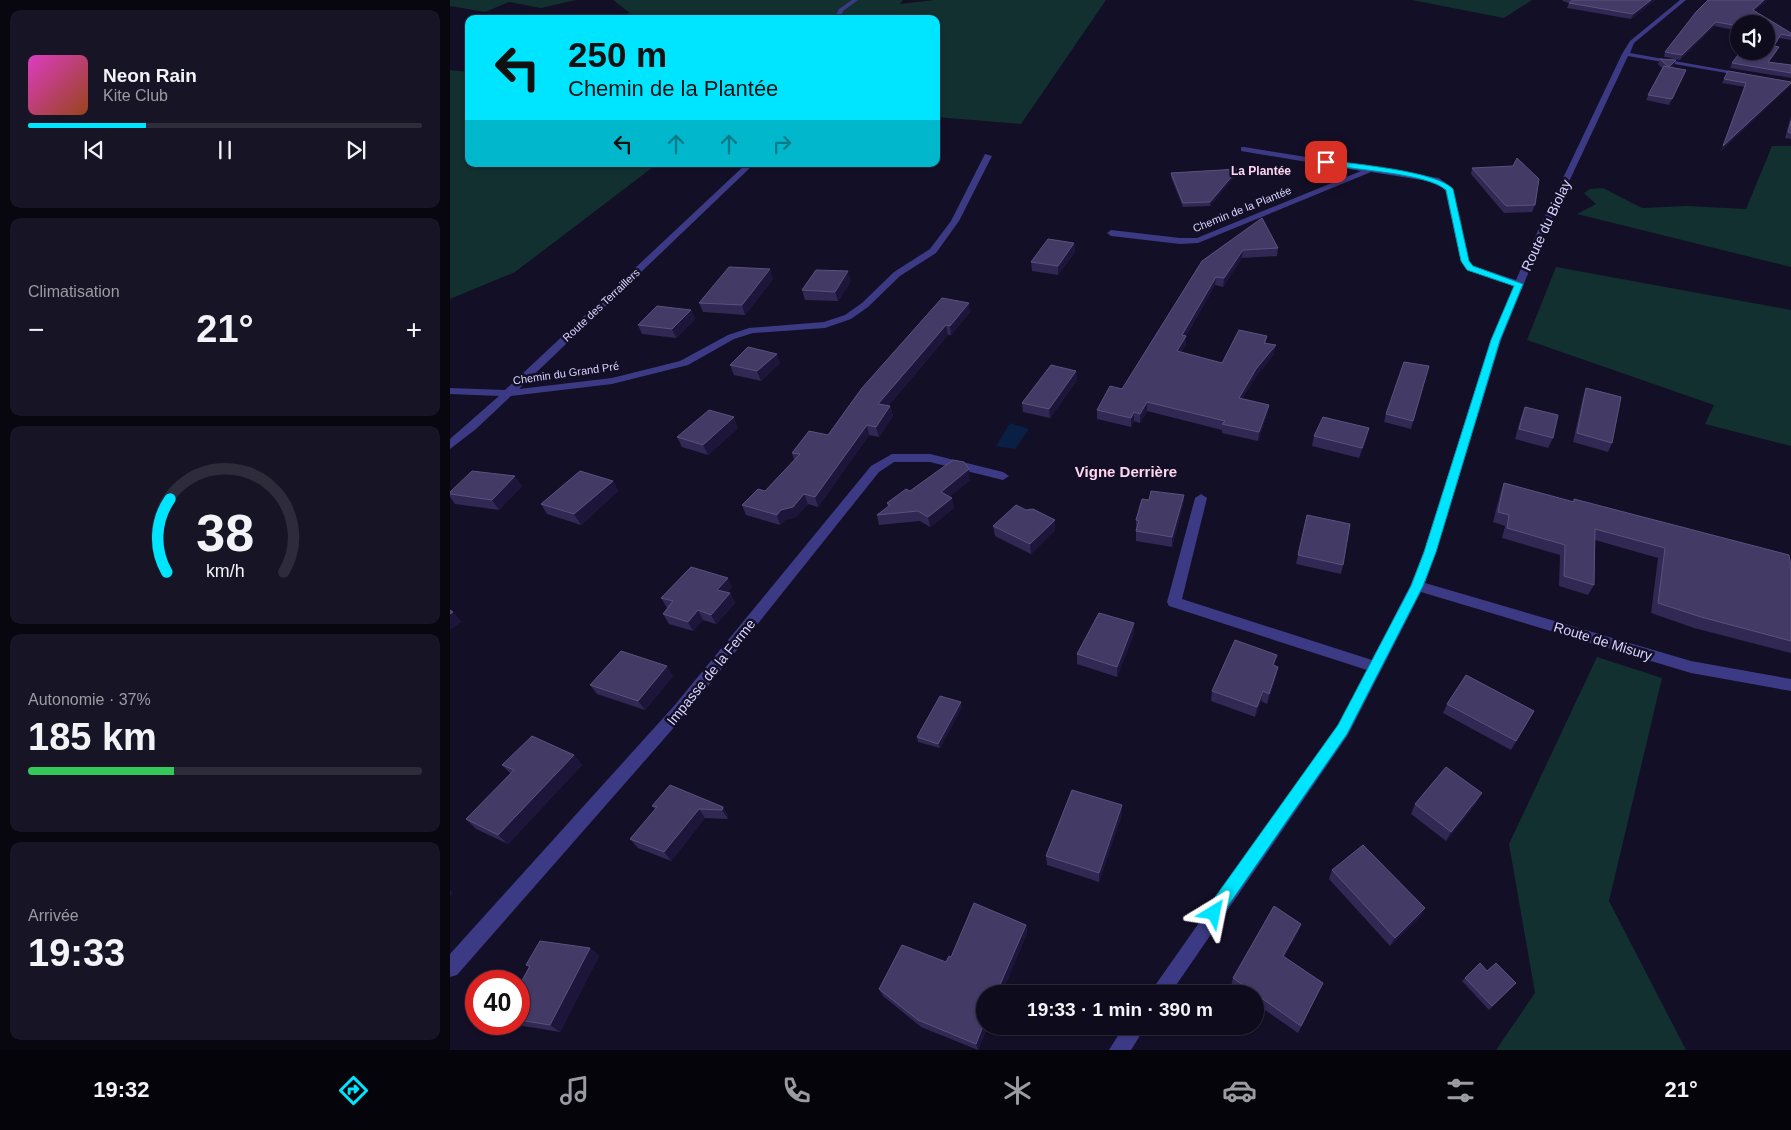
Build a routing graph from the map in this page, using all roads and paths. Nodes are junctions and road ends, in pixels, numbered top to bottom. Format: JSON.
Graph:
{"nodes":[{"id":1,"x":855,"y":0,"type":"edge"},
{"id":2,"x":1683,"y":0,"type":"edge"},
{"id":3,"x":839,"y":15,"type":"edge"},
{"id":4,"x":1625,"y":54,"type":"junction"},
{"id":5,"x":1752,"y":76,"type":"edge"},
{"id":6,"x":1244,"y":149,"type":"dead end"},
{"id":7,"x":988,"y":156,"type":"dead end"},
{"id":8,"x":747,"y":167,"type":"edge"},
{"id":9,"x":1370,"y":170,"type":"junction"},
{"id":10,"x":1111,"y":233,"type":"dead end"},
{"id":11,"x":1518,"y":284,"type":"junction"},
{"id":12,"x":450,"y":391,"type":"edge"},
{"id":13,"x":508,"y":393,"type":"junction"},
{"id":14,"x":450,"y":444,"type":"edge"},
{"id":15,"x":1003,"y":476,"type":"dead end"},
{"id":16,"x":1201,"y":498,"type":"dead end"},
{"id":17,"x":1417,"y":586,"type":"junction"},
{"id":18,"x":1376,"y":667,"type":"junction"},
{"id":19,"x":1791,"y":685,"type":"edge"},
{"id":20,"x":450,"y":968,"type":"edge"},
{"id":21,"x":1164,"y":985,"type":"edge"},
{"id":22,"x":1130,"y":1035,"type":"edge"},
{"id":23,"x":1119,"y":1050,"type":"edge"}],
"edges":[{"from":1,"to":3,"type":"street"},
{"from":2,"to":4,"type":"street","name":"Route du Biolay"},
{"from":4,"to":5,"type":"street"},
{"from":4,"to":11,"type":"street","name":"Route du Biolay"},
{"from":6,"to":9,"type":"street"},
{"from":7,"to":13,"type":"street","name":"Chemin du Grand Pré"},
{"from":8,"to":13,"type":"street","name":"Route des Terraillers"},
{"from":9,"to":10,"type":"street","name":"Chemin de la Plantée"},
{"from":9,"to":11,"type":"street","name":"Chemin de la Plantée"},
{"from":11,"to":17,"type":"street","name":"Route du Biolay"},
{"from":12,"to":13,"type":"street","name":"Chemin du Grand Pré"},
{"from":13,"to":14,"type":"street","name":"Route des Terraillers"},
{"from":15,"to":20,"type":"street","name":"Impasse de la Ferme"},
{"from":16,"to":18,"type":"street"},
{"from":17,"to":18,"type":"street","name":"Route du Biolay"},
{"from":17,"to":19,"type":"street","name":"Route de Misury"},
{"from":18,"to":21,"type":"street","name":"Route du Biolay"},
{"from":22,"to":23,"type":"street"}]}
